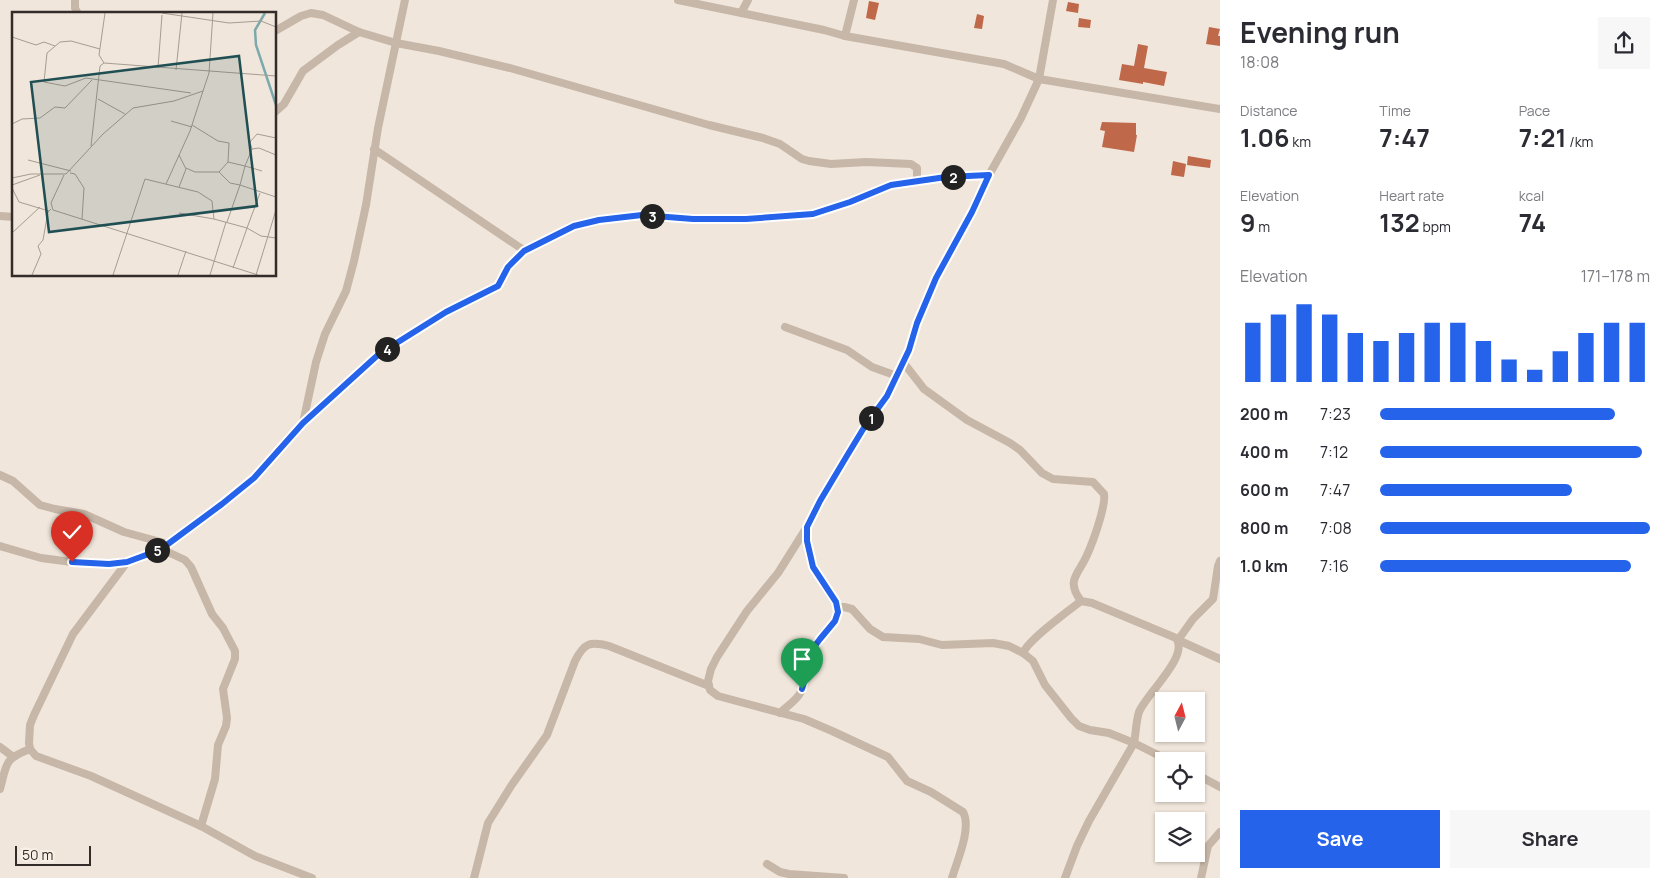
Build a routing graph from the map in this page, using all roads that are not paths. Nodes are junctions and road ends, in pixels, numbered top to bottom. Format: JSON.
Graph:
{"nodes":[{"id":1,"x":76,"y":0,"type":"edge"},
{"id":2,"x":405,"y":0,"type":"edge"},
{"id":3,"x":678,"y":0,"type":"edge"},
{"id":4,"x":748,"y":0,"type":"edge"},
{"id":5,"x":854,"y":0,"type":"edge"},
{"id":6,"x":1053,"y":0,"type":"edge"},
{"id":7,"x":77,"y":12,"type":"edge"},
{"id":8,"x":741,"y":13,"type":"junction"},
{"id":9,"x":276,"y":30,"type":"edge"},
{"id":10,"x":359,"y":32,"type":"junction"},
{"id":11,"x":846,"y":36,"type":"junction"},
{"id":12,"x":396,"y":43,"type":"junction"},
{"id":13,"x":1038,"y":79,"type":"junction"},
{"id":14,"x":1220,"y":109,"type":"edge"},
{"id":15,"x":276,"y":111,"type":"edge"},
{"id":16,"x":374,"y":149,"type":"junction"},
{"id":17,"x":989,"y":175,"type":"junction"},
{"id":18,"x":917,"y":181,"type":"junction"},
{"id":19,"x":524,"y":251,"type":"junction"},
{"id":20,"x":785,"y":326,"type":"dead end"},
{"id":21,"x":903,"y":362,"type":"junction"},
{"id":22,"x":897,"y":376,"type":"junction"},
{"id":23,"x":303,"y":423,"type":"junction"},
{"id":24,"x":0,"y":475,"type":"edge"},
{"id":25,"x":807,"y":527,"type":"junction"},
{"id":26,"x":168,"y":544,"type":"junction"},
{"id":27,"x":0,"y":546,"type":"edge"},
{"id":28,"x":154,"y":552,"type":"junction"},
{"id":29,"x":1220,"y":561,"type":"edge"},
{"id":30,"x":127,"y":562,"type":"junction"},
{"id":31,"x":1081,"y":601,"type":"junction"},
{"id":32,"x":838,"y":607,"type":"junction"},
{"id":33,"x":1178,"y":640,"type":"junction"},
{"id":34,"x":1023,"y":653,"type":"junction"},
{"id":35,"x":1220,"y":659,"type":"edge"},
{"id":36,"x":709,"y":686,"type":"junction"},
{"id":37,"x":780,"y":713,"type":"junction"},
{"id":38,"x":1134,"y":743,"type":"junction"},
{"id":39,"x":0,"y":748,"type":"edge"},
{"id":40,"x":30,"y":749,"type":"junction"},
{"id":41,"x":1155,"y":754,"type":"edge"},
{"id":42,"x":12,"y":756,"type":"junction"},
{"id":43,"x":1205,"y":779,"type":"edge"},
{"id":44,"x":1220,"y":787,"type":"edge"},
{"id":45,"x":0,"y":789,"type":"edge"},
{"id":46,"x":201,"y":826,"type":"junction"},
{"id":47,"x":1220,"y":832,"type":"edge"},
{"id":48,"x":766,"y":864,"type":"dead end"},
{"id":49,"x":312,"y":878,"type":"edge"},
{"id":50,"x":474,"y":878,"type":"edge"},
{"id":51,"x":844,"y":878,"type":"edge"},
{"id":52,"x":952,"y":878,"type":"edge"},
{"id":53,"x":1065,"y":878,"type":"edge"},
{"id":54,"x":1201,"y":878,"type":"edge"}],
"edges":[{"from":1,"to":7,"type":"street"},
{"from":2,"to":12,"type":"street"},
{"from":3,"to":8,"type":"street"},
{"from":4,"to":8,"type":"street"},
{"from":5,"to":11,"type":"street"},
{"from":6,"to":13,"type":"street"},
{"from":8,"to":11,"type":"street"},
{"from":9,"to":10,"type":"street"},
{"from":10,"to":12,"type":"street"},
{"from":10,"to":15,"type":"street"},
{"from":11,"to":13,"type":"street"},
{"from":12,"to":16,"type":"street"},
{"from":12,"to":18,"type":"street"},
{"from":13,"to":14,"type":"street"},
{"from":13,"to":17,"type":"street"},
{"from":16,"to":19,"type":"street"},
{"from":16,"to":23,"type":"street"},
{"from":17,"to":18,"type":"street"},
{"from":17,"to":21,"type":"street"},
{"from":18,"to":19,"type":"street"},
{"from":19,"to":23,"type":"street"},
{"from":20,"to":22,"type":"street"},
{"from":21,"to":22,"type":"street"},
{"from":21,"to":31,"type":"street"},
{"from":22,"to":25,"type":"street"},
{"from":23,"to":26,"type":"street"},
{"from":24,"to":26,"type":"street"},
{"from":25,"to":32,"type":"street"},
{"from":25,"to":36,"type":"street"},
{"from":26,"to":28,"type":"street"},
{"from":27,"to":30,"type":"street"},
{"from":28,"to":30,"type":"street"},
{"from":28,"to":46,"type":"street"},
{"from":29,"to":33,"type":"street"},
{"from":30,"to":40,"type":"street"},
{"from":31,"to":33,"type":"street"},
{"from":31,"to":34,"type":"street"},
{"from":32,"to":34,"type":"street"},
{"from":32,"to":37,"type":"street"},
{"from":33,"to":35,"type":"street"},
{"from":33,"to":38,"type":"street"},
{"from":34,"to":38,"type":"street"},
{"from":36,"to":37,"type":"street"},
{"from":36,"to":50,"type":"street"},
{"from":37,"to":52,"type":"street"},
{"from":38,"to":41,"type":"street"},
{"from":38,"to":53,"type":"street"},
{"from":39,"to":42,"type":"street"},
{"from":40,"to":42,"type":"street"},
{"from":40,"to":46,"type":"street"},
{"from":42,"to":45,"type":"street"},
{"from":43,"to":44,"type":"street"},
{"from":46,"to":49,"type":"street"},
{"from":47,"to":54,"type":"street"},
{"from":48,"to":51,"type":"street"}]}
